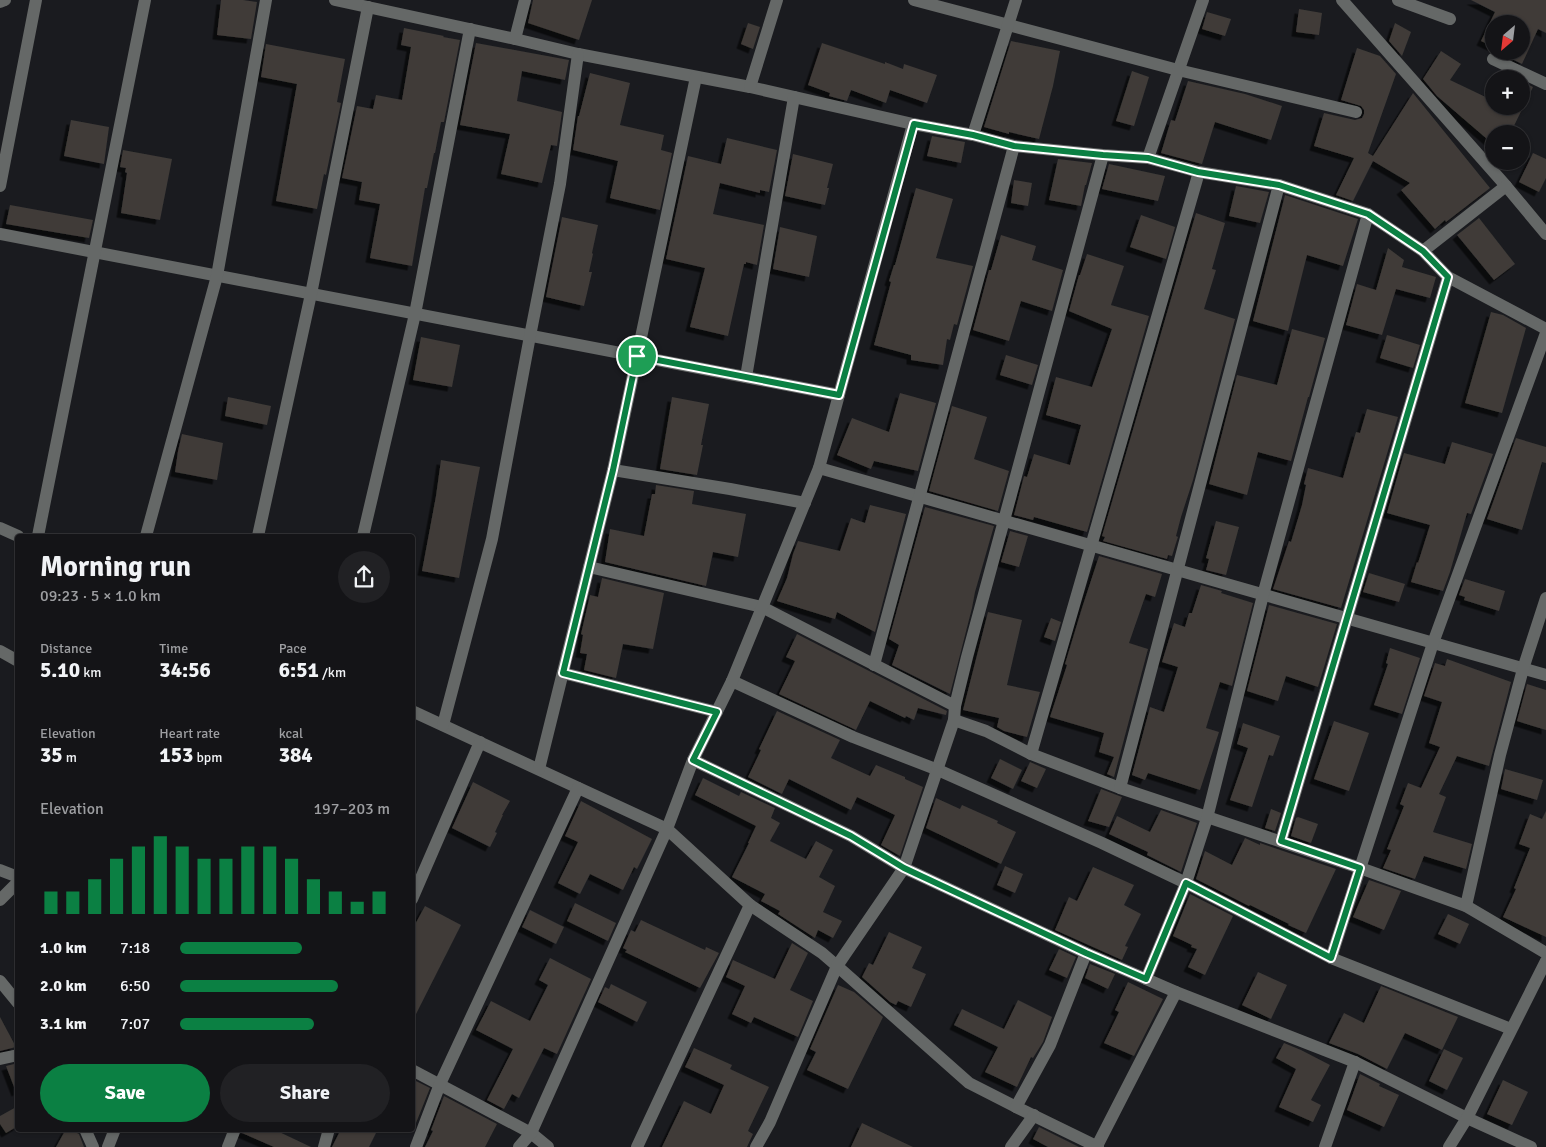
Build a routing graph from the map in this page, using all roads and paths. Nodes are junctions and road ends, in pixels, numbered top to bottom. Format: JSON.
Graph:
{"nodes":[{"id":1,"x":4,"y":0,"type":"edge"},
{"id":2,"x":36,"y":0,"type":"edge"},
{"id":3,"x":145,"y":0,"type":"edge"},
{"id":4,"x":266,"y":0,"type":"edge"},
{"id":5,"x":335,"y":0,"type":"edge"},
{"id":6,"x":526,"y":0,"type":"edge"},
{"id":7,"x":777,"y":0,"type":"edge"},
{"id":8,"x":914,"y":0,"type":"edge"},
{"id":9,"x":1016,"y":0,"type":"edge"},
{"id":10,"x":1203,"y":0,"type":"edge"},
{"id":11,"x":1342,"y":0,"type":"edge"},
{"id":12,"x":1405,"y":1,"type":"edge"},
{"id":13,"x":0,"y":2,"type":"edge"},
{"id":14,"x":368,"y":7,"type":"junction"},
{"id":15,"x":1450,"y":19,"type":"dead end"},
{"id":16,"x":1007,"y":25,"type":"junction"},
{"id":17,"x":470,"y":29,"type":"junction"},
{"id":18,"x":515,"y":39,"type":"junction"},
{"id":19,"x":578,"y":54,"type":"junction"},
{"id":20,"x":1495,"y":60,"type":"edge"},
{"id":21,"x":1178,"y":70,"type":"junction"},
{"id":22,"x":696,"y":77,"type":"junction"},
{"id":23,"x":1546,"y":84,"type":"edge"},
{"id":24,"x":750,"y":87,"type":"junction"},
{"id":25,"x":794,"y":97,"type":"junction"},
{"id":26,"x":1356,"y":112,"type":"dead end"},
{"id":27,"x":914,"y":124,"type":"junction"},
{"id":28,"x":973,"y":135,"type":"junction"},
{"id":29,"x":1014,"y":146,"type":"junction"},
{"id":30,"x":1103,"y":155,"type":"junction"},
{"id":31,"x":1148,"y":158,"type":"junction"},
{"id":32,"x":1198,"y":172,"type":"junction"},
{"id":33,"x":1279,"y":185,"type":"junction"},
{"id":34,"x":0,"y":186,"type":"edge"},
{"id":35,"x":1506,"y":186,"type":"junction"},
{"id":36,"x":1368,"y":214,"type":"junction"},
{"id":37,"x":0,"y":234,"type":"edge"},
{"id":38,"x":1546,"y":234,"type":"edge"},
{"id":39,"x":1423,"y":251,"type":"junction"},
{"id":40,"x":96,"y":252,"type":"junction"},
{"id":41,"x":217,"y":276,"type":"junction"},
{"id":42,"x":1448,"y":277,"type":"junction"},
{"id":43,"x":311,"y":294,"type":"junction"},
{"id":44,"x":415,"y":314,"type":"junction"},
{"id":45,"x":1546,"y":329,"type":"edge"},
{"id":46,"x":1546,"y":333,"type":"edge"},
{"id":47,"x":530,"y":336,"type":"junction"},
{"id":48,"x":637,"y":356,"type":"junction"},
{"id":49,"x":746,"y":377,"type":"junction"},
{"id":50,"x":839,"y":395,"type":"junction"},
{"id":51,"x":819,"y":468,"type":"junction"},
{"id":52,"x":613,"y":470,"type":"junction"},
{"id":53,"x":920,"y":497,"type":"junction"},
{"id":54,"x":805,"y":503,"type":"junction"},
{"id":55,"x":1004,"y":521,"type":"junction"},
{"id":56,"x":0,"y":528,"type":"edge"},
{"id":57,"x":38,"y":534,"type":"edge"},
{"id":58,"x":147,"y":534,"type":"edge"},
{"id":59,"x":258,"y":534,"type":"edge"},
{"id":60,"x":363,"y":534,"type":"edge"},
{"id":61,"x":15,"y":535,"type":"edge"},
{"id":62,"x":1091,"y":546,"type":"junction"},
{"id":63,"x":589,"y":567,"type":"junction"},
{"id":64,"x":1177,"y":570,"type":"junction"},
{"id":65,"x":1263,"y":595,"type":"junction"},
{"id":66,"x":1546,"y":598,"type":"edge"},
{"id":67,"x":762,"y":607,"type":"junction"},
{"id":68,"x":1347,"y":619,"type":"junction"},
{"id":69,"x":1433,"y":643,"type":"junction"},
{"id":70,"x":0,"y":651,"type":"edge"},
{"id":71,"x":15,"y":659,"type":"edge"},
{"id":72,"x":874,"y":665,"type":"junction"},
{"id":73,"x":1523,"y":669,"type":"junction"},
{"id":74,"x":563,"y":673,"type":"junction"},
{"id":75,"x":1546,"y":675,"type":"edge"},
{"id":76,"x":732,"y":681,"type":"junction"},
{"id":77,"x":955,"y":706,"type":"junction"},
{"id":78,"x":415,"y":712,"type":"edge"},
{"id":79,"x":717,"y":712,"type":"junction"},
{"id":80,"x":954,"y":720,"type":"junction"},
{"id":81,"x":443,"y":725,"type":"junction"},
{"id":82,"x":480,"y":742,"type":"junction"},
{"id":83,"x":1031,"y":754,"type":"junction"},
{"id":84,"x":693,"y":760,"type":"junction"},
{"id":85,"x":539,"y":769,"type":"junction"},
{"id":86,"x":938,"y":770,"type":"junction"},
{"id":87,"x":578,"y":788,"type":"junction"},
{"id":88,"x":1120,"y":788,"type":"junction"},
{"id":89,"x":1207,"y":818,"type":"junction"},
{"id":90,"x":667,"y":829,"type":"junction"},
{"id":91,"x":1281,"y":841,"type":"junction"},
{"id":92,"x":904,"y":868,"type":"junction"},
{"id":93,"x":1360,"y":868,"type":"junction"},
{"id":94,"x":0,"y":870,"type":"edge"},
{"id":95,"x":15,"y":876,"type":"edge"},
{"id":96,"x":1186,"y":883,"type":"junction"},
{"id":97,"x":15,"y":885,"type":"edge"},
{"id":98,"x":415,"y":892,"type":"edge"},
{"id":99,"x":0,"y":900,"type":"edge"},
{"id":100,"x":750,"y":905,"type":"junction"},
{"id":101,"x":1466,"y":906,"type":"junction"},
{"id":102,"x":1086,"y":953,"type":"junction"},
{"id":103,"x":1546,"y":953,"type":"edge"},
{"id":104,"x":1331,"y":958,"type":"junction"},
{"id":105,"x":1546,"y":961,"type":"edge"},
{"id":106,"x":837,"y":966,"type":"junction"},
{"id":107,"x":1146,"y":979,"type":"junction"},
{"id":108,"x":0,"y":981,"type":"edge"},
{"id":109,"x":1176,"y":992,"type":"junction"},
{"id":110,"x":15,"y":999,"type":"edge"},
{"id":111,"x":1511,"y":1029,"type":"junction"},
{"id":112,"x":15,"y":1056,"type":"edge"},
{"id":113,"x":0,"y":1059,"type":"edge"},
{"id":114,"x":1354,"y":1062,"type":"junction"},
{"id":115,"x":415,"y":1072,"type":"edge"},
{"id":116,"x":440,"y":1084,"type":"junction"},
{"id":117,"x":1016,"y":1107,"type":"junction"},
{"id":118,"x":1034,"y":1115,"type":"junction"},
{"id":119,"x":1467,"y":1118,"type":"junction"},
{"id":120,"x":87,"y":1132,"type":"edge"},
{"id":121,"x":115,"y":1132,"type":"edge"},
{"id":122,"x":234,"y":1132,"type":"edge"},
{"id":123,"x":328,"y":1132,"type":"edge"},
{"id":124,"x":530,"y":1133,"type":"junction"},
{"id":125,"x":93,"y":1147,"type":"edge"},
{"id":126,"x":108,"y":1147,"type":"edge"},
{"id":127,"x":228,"y":1147,"type":"edge"},
{"id":128,"x":324,"y":1147,"type":"edge"},
{"id":129,"x":416,"y":1147,"type":"edge"},
{"id":130,"x":519,"y":1147,"type":"edge"},
{"id":131,"x":548,"y":1147,"type":"edge"},
{"id":132,"x":636,"y":1147,"type":"edge"},
{"id":133,"x":756,"y":1147,"type":"edge"},
{"id":134,"x":1011,"y":1147,"type":"edge"},
{"id":135,"x":1097,"y":1147,"type":"edge"},
{"id":136,"x":1324,"y":1147,"type":"edge"},
{"id":137,"x":1449,"y":1147,"type":"edge"},
{"id":138,"x":1531,"y":1147,"type":"edge"}],
"edges":[{"from":1,"to":13,"type":"street"},
{"from":2,"to":34,"type":"street"},
{"from":3,"to":40,"type":"street"},
{"from":4,"to":41,"type":"street"},
{"from":5,"to":14,"type":"street"},
{"from":6,"to":18,"type":"street"},
{"from":7,"to":24,"type":"street"},
{"from":8,"to":16,"type":"street"},
{"from":9,"to":16,"type":"street"},
{"from":10,"to":21,"type":"street"},
{"from":11,"to":35,"type":"street"},
{"from":12,"to":15,"type":"street"},
{"from":14,"to":17,"type":"street"},
{"from":14,"to":43,"type":"street"},
{"from":16,"to":21,"type":"street"},
{"from":16,"to":28,"type":"street"},
{"from":17,"to":18,"type":"street"},
{"from":17,"to":44,"type":"street"},
{"from":18,"to":19,"type":"street"},
{"from":19,"to":22,"type":"street"},
{"from":19,"to":47,"type":"street"},
{"from":20,"to":23,"type":"street"},
{"from":21,"to":26,"type":"street"},
{"from":21,"to":31,"type":"street"},
{"from":22,"to":24,"type":"street"},
{"from":22,"to":48,"type":"street"},
{"from":24,"to":25,"type":"street"},
{"from":25,"to":27,"type":"street"},
{"from":25,"to":49,"type":"street"},
{"from":27,"to":28,"type":"street"},
{"from":27,"to":50,"type":"street"},
{"from":28,"to":29,"type":"street"},
{"from":29,"to":30,"type":"street"},
{"from":29,"to":53,"type":"street"},
{"from":30,"to":31,"type":"street"},
{"from":30,"to":55,"type":"street"},
{"from":31,"to":32,"type":"street"},
{"from":32,"to":33,"type":"street"},
{"from":32,"to":62,"type":"street"},
{"from":33,"to":36,"type":"street"},
{"from":33,"to":64,"type":"street"},
{"from":35,"to":38,"type":"street"},
{"from":35,"to":39,"type":"street"},
{"from":36,"to":39,"type":"street"},
{"from":36,"to":65,"type":"street"},
{"from":37,"to":40,"type":"street"},
{"from":39,"to":42,"type":"street"},
{"from":40,"to":41,"type":"street"},
{"from":40,"to":57,"type":"street"},
{"from":41,"to":43,"type":"street"},
{"from":41,"to":58,"type":"street"},
{"from":42,"to":45,"type":"street"},
{"from":42,"to":68,"type":"street"},
{"from":43,"to":44,"type":"street"},
{"from":43,"to":59,"type":"street"},
{"from":44,"to":47,"type":"street"},
{"from":44,"to":60,"type":"street"},
{"from":46,"to":69,"type":"street"},
{"from":47,"to":48,"type":"street"},
{"from":47,"to":81,"type":"street"},
{"from":48,"to":49,"type":"street"},
{"from":48,"to":52,"type":"street"},
{"from":49,"to":50,"type":"street"},
{"from":50,"to":51,"type":"street"},
{"from":51,"to":53,"type":"street"},
{"from":51,"to":54,"type":"street"},
{"from":52,"to":54,"type":"street"},
{"from":52,"to":63,"type":"street"},
{"from":53,"to":55,"type":"street"},
{"from":53,"to":72,"type":"street"},
{"from":54,"to":67,"type":"street"},
{"from":55,"to":62,"type":"street"},
{"from":55,"to":77,"type":"street"},
{"from":56,"to":61,"type":"street"},
{"from":62,"to":64,"type":"street"},
{"from":62,"to":83,"type":"street"},
{"from":63,"to":67,"type":"street"},
{"from":63,"to":74,"type":"street"},
{"from":64,"to":65,"type":"street"},
{"from":64,"to":88,"type":"street"},
{"from":65,"to":68,"type":"street"},
{"from":65,"to":89,"type":"street"},
{"from":66,"to":73,"type":"street"},
{"from":67,"to":72,"type":"street"},
{"from":67,"to":76,"type":"street"},
{"from":68,"to":69,"type":"street"},
{"from":68,"to":91,"type":"street"},
{"from":69,"to":73,"type":"street"},
{"from":69,"to":93,"type":"street"},
{"from":70,"to":71,"type":"street"},
{"from":72,"to":77,"type":"street"},
{"from":73,"to":75,"type":"street"},
{"from":73,"to":101,"type":"street"},
{"from":74,"to":79,"type":"street"},
{"from":74,"to":85,"type":"street"},
{"from":76,"to":79,"type":"street"},
{"from":76,"to":86,"type":"street"},
{"from":77,"to":80,"type":"street"},
{"from":78,"to":81,"type":"street"},
{"from":79,"to":84,"type":"street"},
{"from":80,"to":83,"type":"street"},
{"from":80,"to":86,"type":"street"},
{"from":81,"to":82,"type":"street"},
{"from":82,"to":85,"type":"street"},
{"from":82,"to":98,"type":"street"},
{"from":83,"to":88,"type":"street"},
{"from":84,"to":90,"type":"street"},
{"from":84,"to":92,"type":"street"},
{"from":85,"to":87,"type":"street"},
{"from":86,"to":92,"type":"street"},
{"from":86,"to":96,"type":"street"},
{"from":87,"to":90,"type":"street"},
{"from":87,"to":116,"type":"street"},
{"from":88,"to":89,"type":"street"},
{"from":89,"to":91,"type":"street"},
{"from":89,"to":96,"type":"street"},
{"from":90,"to":100,"type":"street"},
{"from":90,"to":124,"type":"street"},
{"from":91,"to":93,"type":"street"},
{"from":92,"to":102,"type":"street"},
{"from":92,"to":106,"type":"street"},
{"from":93,"to":101,"type":"street"},
{"from":93,"to":104,"type":"street"},
{"from":94,"to":95,"type":"street"},
{"from":96,"to":104,"type":"street"},
{"from":96,"to":107,"type":"street"},
{"from":97,"to":99,"type":"street"},
{"from":100,"to":106,"type":"street"},
{"from":100,"to":132,"type":"street"},
{"from":101,"to":103,"type":"street"},
{"from":102,"to":107,"type":"street"},
{"from":102,"to":117,"type":"street"},
{"from":104,"to":111,"type":"street"},
{"from":105,"to":111,"type":"street"},
{"from":106,"to":117,"type":"street"},
{"from":106,"to":133,"type":"street"},
{"from":107,"to":109,"type":"street"},
{"from":108,"to":110,"type":"street"},
{"from":109,"to":114,"type":"street"},
{"from":109,"to":135,"type":"street"},
{"from":111,"to":119,"type":"street"},
{"from":112,"to":113,"type":"street"},
{"from":114,"to":119,"type":"street"},
{"from":114,"to":136,"type":"street"},
{"from":115,"to":116,"type":"street"},
{"from":116,"to":124,"type":"street"},
{"from":116,"to":129,"type":"street"},
{"from":117,"to":118,"type":"street"},
{"from":118,"to":134,"type":"street"},
{"from":118,"to":135,"type":"street"},
{"from":119,"to":137,"type":"street"},
{"from":119,"to":138,"type":"street"},
{"from":120,"to":125,"type":"street"},
{"from":121,"to":126,"type":"street"},
{"from":122,"to":127,"type":"street"},
{"from":123,"to":128,"type":"street"},
{"from":124,"to":130,"type":"street"},
{"from":124,"to":131,"type":"street"}]}
